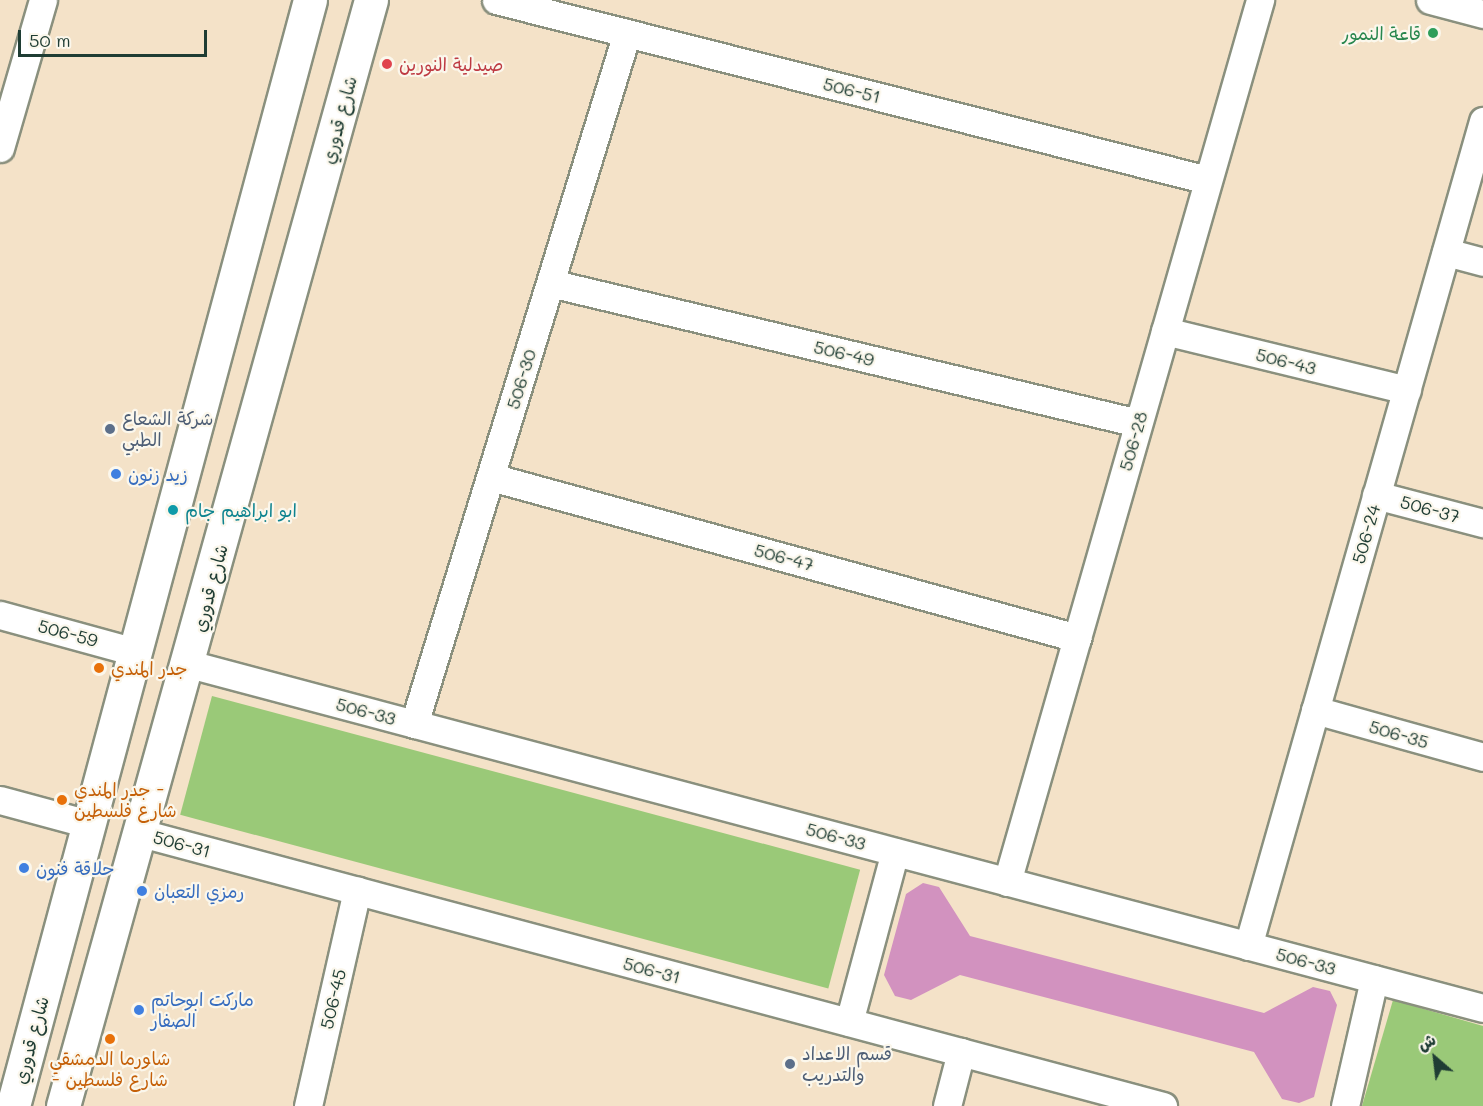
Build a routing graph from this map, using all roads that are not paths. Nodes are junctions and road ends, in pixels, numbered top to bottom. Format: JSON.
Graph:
{"nodes":[{"id":1,"x":43,"y":0,"type":"edge"},
{"id":2,"x":310,"y":0,"type":"edge"},
{"id":3,"x":372,"y":0,"type":"edge"},
{"id":4,"x":496,"y":0,"type":"edge"},
{"id":5,"x":1260,"y":0,"type":"edge"},
{"id":6,"x":1430,"y":0,"type":"edge"},
{"id":7,"x":1483,"y":14,"type":"edge"},
{"id":8,"x":627,"y":33,"type":"junction"},
{"id":9,"x":1483,"y":121,"type":"edge"},
{"id":10,"x":2,"y":132,"type":"edge"},
{"id":11,"x":1208,"y":180,"type":"junction"},
{"id":12,"x":1446,"y":252,"type":"junction"},
{"id":13,"x":1483,"y":262,"type":"edge"},
{"id":14,"x":550,"y":284,"type":"junction"},
{"id":15,"x":1165,"y":331,"type":"junction"},
{"id":16,"x":1407,"y":390,"type":"junction"},
{"id":17,"x":1138,"y":423,"type":"junction"},
{"id":18,"x":491,"y":477,"type":"junction"},
{"id":19,"x":1377,"y":495,"type":"junction"},
{"id":20,"x":1483,"y":524,"type":"edge"},
{"id":21,"x":0,"y":615,"type":"edge"},
{"id":22,"x":1077,"y":638,"type":"junction"},
{"id":23,"x":135,"y":652,"type":"junction"},
{"id":24,"x":189,"y":664,"type":"junction"},
{"id":25,"x":1316,"y":710,"type":"junction"},
{"id":26,"x":414,"y":724,"type":"junction"},
{"id":27,"x":1483,"y":758,"type":"edge"},
{"id":28,"x":0,"y":800,"type":"edge"},
{"id":29,"x":89,"y":824,"type":"junction"},
{"id":30,"x":141,"y":833,"type":"junction"},
{"id":31,"x":895,"y":852,"type":"junction"},
{"id":32,"x":1007,"y":882,"type":"junction"},
{"id":33,"x":357,"y":891,"type":"junction"},
{"id":34,"x":1248,"y":946,"type":"junction"},
{"id":35,"x":1374,"y":979,"type":"junction"},
{"id":36,"x":1483,"y":1008,"type":"edge"},
{"id":37,"x":849,"y":1022,"type":"junction"},
{"id":38,"x":962,"y":1052,"type":"junction"},
{"id":39,"x":14,"y":1106,"type":"edge"},
{"id":40,"x":63,"y":1106,"type":"edge"},
{"id":41,"x":308,"y":1106,"type":"edge"},
{"id":42,"x":947,"y":1106,"type":"edge"},
{"id":43,"x":1163,"y":1106,"type":"edge"},
{"id":44,"x":1345,"y":1106,"type":"edge"}],
"edges":[{"from":1,"to":10,"type":"street"},
{"from":2,"to":23,"type":"main road","name":"شارع قدوري"},
{"from":3,"to":24,"type":"main road","name":"شارع قدوري"},
{"from":4,"to":8,"type":"street","name":"506-51"},
{"from":5,"to":11,"type":"street","name":"506-28"},
{"from":6,"to":7,"type":"street"},
{"from":8,"to":11,"type":"street","name":"506-51"},
{"from":8,"to":14,"type":"street","name":"506-30"},
{"from":9,"to":12,"type":"street","name":"506-24"},
{"from":11,"to":15,"type":"street","name":"506-28"},
{"from":12,"to":13,"type":"street"},
{"from":12,"to":16,"type":"street","name":"506-24"},
{"from":14,"to":17,"type":"street","name":"506-49"},
{"from":14,"to":18,"type":"street","name":"506-30"},
{"from":15,"to":16,"type":"street","name":"506-43"},
{"from":15,"to":17,"type":"street","name":"506-28"},
{"from":16,"to":19,"type":"street","name":"506-24"},
{"from":17,"to":22,"type":"street","name":"506-28"},
{"from":18,"to":22,"type":"street","name":"506-47"},
{"from":18,"to":26,"type":"street","name":"506-30"},
{"from":19,"to":20,"type":"street","name":"506-37"},
{"from":19,"to":25,"type":"street","name":"506-24"},
{"from":21,"to":23,"type":"street","name":"506-59"},
{"from":22,"to":32,"type":"street","name":"506-28"},
{"from":23,"to":29,"type":"main road","name":"شارع قدوري"},
{"from":24,"to":26,"type":"street","name":"506-33"},
{"from":24,"to":30,"type":"main road","name":"شارع قدوري"},
{"from":25,"to":27,"type":"street","name":"506-35"},
{"from":25,"to":34,"type":"street","name":"506-24"},
{"from":26,"to":31,"type":"street","name":"506-33"},
{"from":28,"to":29,"type":"street"},
{"from":29,"to":39,"type":"main road","name":"شارع قدوري"},
{"from":30,"to":33,"type":"street","name":"506-31"},
{"from":30,"to":40,"type":"main road","name":"شارع قدوري"},
{"from":31,"to":32,"type":"street","name":"506-33"},
{"from":31,"to":37,"type":"street"},
{"from":32,"to":34,"type":"street","name":"506-33"},
{"from":33,"to":37,"type":"street","name":"506-31"},
{"from":33,"to":41,"type":"street","name":"506-45"},
{"from":34,"to":35,"type":"street","name":"506-33"},
{"from":35,"to":36,"type":"street","name":"506-33"},
{"from":35,"to":44,"type":"street"},
{"from":37,"to":38,"type":"street","name":"506-31"},
{"from":38,"to":42,"type":"street"},
{"from":38,"to":43,"type":"street","name":"506-31"}]}
